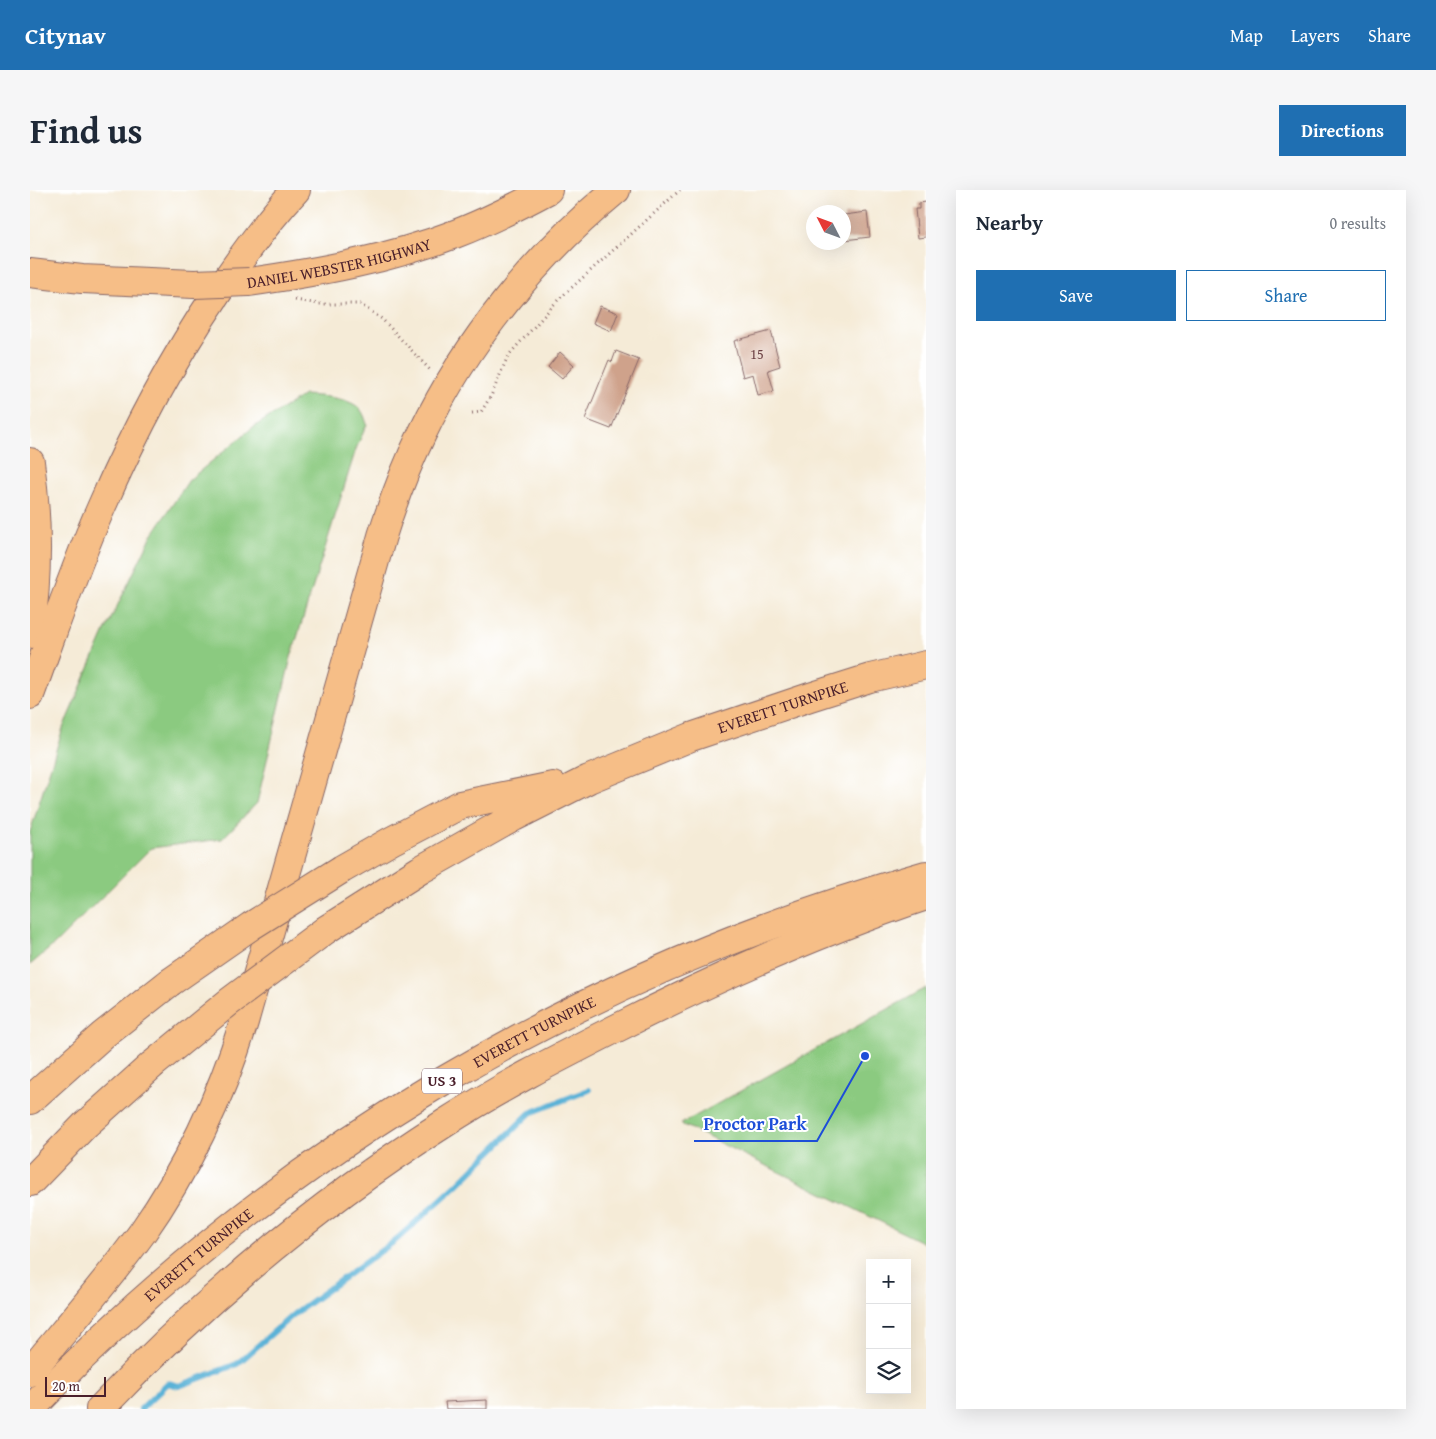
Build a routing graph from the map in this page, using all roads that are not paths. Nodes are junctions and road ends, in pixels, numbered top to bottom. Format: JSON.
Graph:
{"nodes":[{"id":1,"x":296,"y":190,"type":"edge"},
{"id":2,"x":548,"y":190,"type":"edge"},
{"id":3,"x":616,"y":190,"type":"edge"},
{"id":4,"x":30,"y":273,"type":"edge"},
{"id":5,"x":30,"y":462,"type":"edge"},
{"id":6,"x":30,"y":634,"type":"edge"},
{"id":7,"x":926,"y":665,"type":"edge"},
{"id":8,"x":30,"y":695,"type":"edge"},
{"id":9,"x":589,"y":778,"type":"junction"},
{"id":10,"x":926,"y":874,"type":"edge"},
{"id":11,"x":926,"y":896,"type":"edge"},
{"id":12,"x":30,"y":1100,"type":"edge"},
{"id":13,"x":30,"y":1182,"type":"edge"},
{"id":14,"x":30,"y":1372,"type":"edge"},
{"id":15,"x":31,"y":1409,"type":"edge"},
{"id":16,"x":100,"y":1409,"type":"edge"}],
"edges":[{"from":1,"to":8,"type":"main road"},
{"from":2,"to":4,"type":"main road","name":"DANIEL WEBSTER HIGHWAY","bridge":true},
{"from":3,"to":14,"type":"main road"},
{"from":5,"to":6,"type":"main road"},
{"from":7,"to":9,"type":"main road","name":"EVERETT TURNPIKE"},
{"from":9,"to":12,"type":"main road","bridge":true},
{"from":9,"to":13,"type":"main road","name":"EVERETT TURNPIKE","bridge":true},
{"from":10,"to":15,"type":"main road","name":"EVERETT TURNPIKE","number":"US 3"},
{"from":11,"to":16,"type":"main road"}]}
